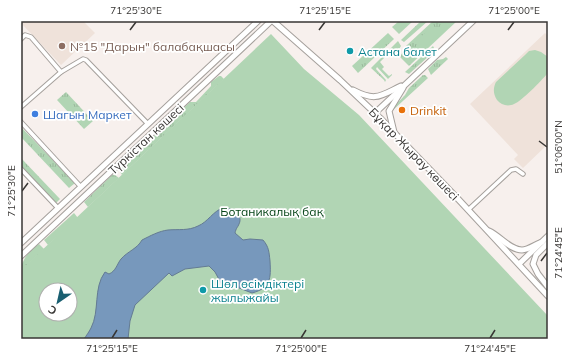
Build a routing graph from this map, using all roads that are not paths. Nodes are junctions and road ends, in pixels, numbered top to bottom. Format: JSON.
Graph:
{"nodes":[{"id":1,"x":258,"y":21,"type":"edge"},
{"id":2,"x":272,"y":21,"type":"edge"},
{"id":3,"x":473,"y":21,"type":"edge"},
{"id":4,"x":21,"y":38,"type":"edge"},
{"id":5,"x":61,"y":72,"type":"junction"},
{"id":6,"x":406,"y":84,"type":"junction"},
{"id":7,"x":348,"y":88,"type":"junction"},
{"id":8,"x":21,"y":107,"type":"edge"},
{"id":9,"x":374,"y":113,"type":"junction"},
{"id":10,"x":21,"y":122,"type":"edge"},
{"id":11,"x":148,"y":124,"type":"junction"},
{"id":12,"x":394,"y":132,"type":"junction"},
{"id":13,"x":21,"y":169,"type":"edge"},
{"id":14,"x":523,"y":174,"type":"dead end"},
{"id":15,"x":81,"y":187,"type":"junction"},
{"id":16,"x":85,"y":196,"type":"junction"},
{"id":17,"x":60,"y":207,"type":"junction"},
{"id":18,"x":468,"y":210,"type":"junction"},
{"id":19,"x":65,"y":215,"type":"junction"},
{"id":20,"x":487,"y":230,"type":"junction"},
{"id":21,"x":548,"y":236,"type":"edge"},
{"id":22,"x":542,"y":242,"type":"junction"},
{"id":23,"x":21,"y":243,"type":"edge"},
{"id":24,"x":548,"y":243,"type":"edge"},
{"id":25,"x":21,"y":256,"type":"edge"},
{"id":26,"x":519,"y":264,"type":"junction"},
{"id":27,"x":548,"y":287,"type":"edge"},
{"id":28,"x":548,"y":296,"type":"edge"}],
"edges":[{"from":1,"to":11,"type":"street","name":"Түркістан көшесі"},
{"from":2,"to":7,"type":"street","name":"Бұқар Жырау көшесі"},
{"from":2,"to":16,"type":"street","name":"Түркістан көшесі"},
{"from":3,"to":6,"type":"street"},
{"from":4,"to":5,"type":"street"},
{"from":5,"to":8,"type":"street"},
{"from":5,"to":11,"type":"street"},
{"from":6,"to":7,"type":"street"},
{"from":6,"to":9,"type":"street"},
{"from":6,"to":12,"type":"street"},
{"from":7,"to":9,"type":"street","name":"Бұқар Жырау көшесі"},
{"from":9,"to":12,"type":"street","name":"Бұқар Жырау көшесі"},
{"from":10,"to":15,"type":"street"},
{"from":11,"to":15,"type":"street","name":"Түркістан көшесі"},
{"from":12,"to":18,"type":"street","name":"Бұқар Жырау көшесі"},
{"from":13,"to":17,"type":"street"},
{"from":14,"to":18,"type":"street"},
{"from":15,"to":16,"type":"street"},
{"from":15,"to":17,"type":"street","name":"Түркістан көшесі"},
{"from":16,"to":19,"type":"street","name":"Түркістан көшесі"},
{"from":17,"to":19,"type":"street"},
{"from":17,"to":23,"type":"street","name":"Түркістан көшесі"},
{"from":18,"to":20,"type":"street","name":"Бұқар Жырау көшесі"},
{"from":19,"to":25,"type":"street","name":"Түркістан көшесі"},
{"from":20,"to":22,"type":"street"},
{"from":20,"to":26,"type":"street","name":"Бұқар Жырау көшесі"},
{"from":21,"to":22,"type":"street"},
{"from":22,"to":26,"type":"street"},
{"from":24,"to":27,"type":"street"},
{"from":26,"to":28,"type":"street","name":"Бұқар Жырау көшесі"}]}
